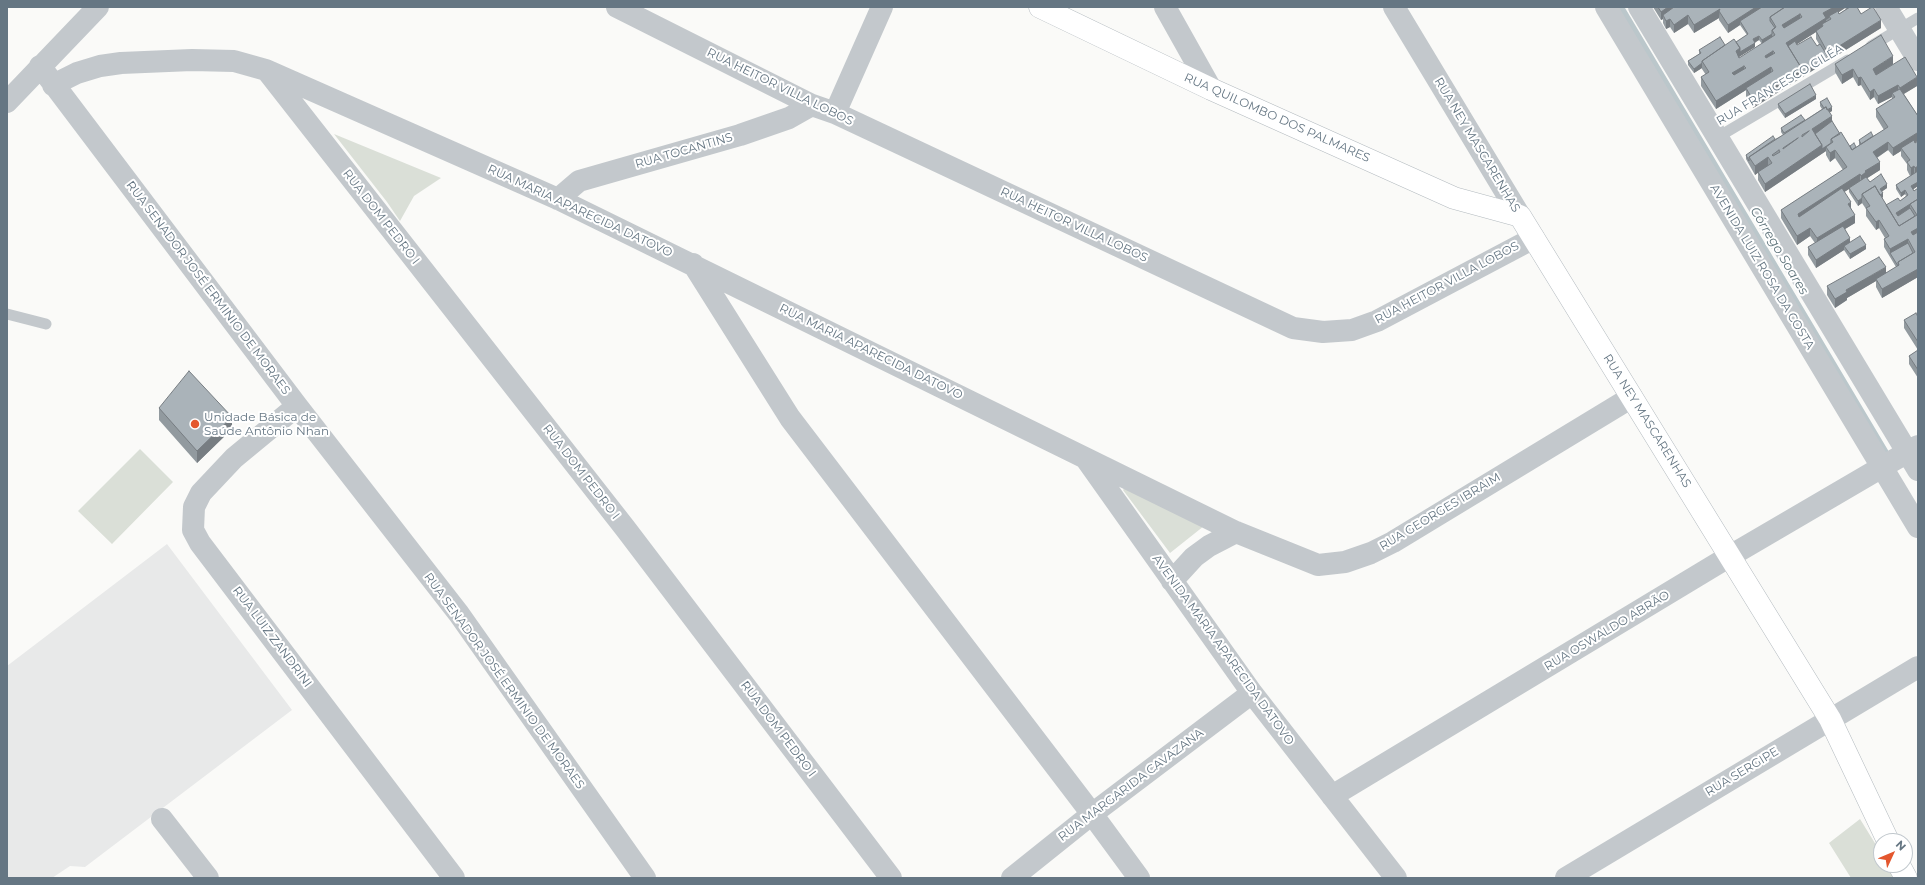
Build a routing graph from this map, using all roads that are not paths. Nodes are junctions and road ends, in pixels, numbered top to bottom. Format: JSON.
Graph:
{"nodes":[{"id":1,"x":98,"y":7,"type":"edge"},
{"id":2,"x":617,"y":7,"type":"edge"},
{"id":3,"x":882,"y":7,"type":"edge"},
{"id":4,"x":1040,"y":7,"type":"edge"},
{"id":5,"x":1165,"y":7,"type":"edge"},
{"id":6,"x":1394,"y":7,"type":"edge"},
{"id":7,"x":1606,"y":7,"type":"edge"},
{"id":8,"x":1639,"y":7,"type":"edge"},
{"id":9,"x":1886,"y":7,"type":"edge"},
{"id":10,"x":1918,"y":18,"type":"edge"},
{"id":11,"x":1899,"y":29,"type":"junction"},
{"id":12,"x":1918,"y":60,"type":"edge"},
{"id":13,"x":40,"y":66,"type":"junction"},
{"id":14,"x":266,"y":70,"type":"junction"},
{"id":15,"x":53,"y":84,"type":"junction"},
{"id":16,"x":1211,"y":89,"type":"junction"},
{"id":17,"x":7,"y":102,"type":"edge"},
{"id":18,"x":812,"y":105,"type":"junction"},
{"id":19,"x":835,"y":113,"type":"junction"},
{"id":20,"x":1718,"y":137,"type":"junction"},
{"id":21,"x":558,"y":199,"type":"junction"},
{"id":22,"x":1520,"y":216,"type":"junction"},
{"id":23,"x":1534,"y":238,"type":"junction"},
{"id":24,"x":693,"y":264,"type":"junction"},
{"id":25,"x":7,"y":314,"type":"edge"},
{"id":26,"x":46,"y":324,"type":"dead end"},
{"id":27,"x":1632,"y":397,"type":"junction"},
{"id":28,"x":297,"y":406,"type":"junction"},
{"id":29,"x":1085,"y":458,"type":"junction"},
{"id":30,"x":1902,"y":460,"type":"edge"},
{"id":31,"x":1918,"y":527,"type":"edge"},
{"id":32,"x":1236,"y":532,"type":"junction"},
{"id":33,"x":1730,"y":556,"type":"junction"},
{"id":34,"x":1172,"y":581,"type":"junction"},
{"id":35,"x":1918,"y":667,"type":"edge"},
{"id":36,"x":1252,"y":693,"type":"junction"},
{"id":37,"x":1830,"y":719,"type":"junction"},
{"id":38,"x":1332,"y":796,"type":"junction"},
{"id":39,"x":1092,"y":814,"type":"junction"},
{"id":40,"x":162,"y":819,"type":"dead end"},
{"id":41,"x":1884,"y":833,"type":"edge"},
{"id":42,"x":208,"y":878,"type":"edge"},
{"id":43,"x":454,"y":878,"type":"edge"},
{"id":44,"x":645,"y":878,"type":"edge"},
{"id":45,"x":891,"y":878,"type":"edge"},
{"id":46,"x":1012,"y":878,"type":"edge"},
{"id":47,"x":1139,"y":878,"type":"edge"},
{"id":48,"x":1396,"y":878,"type":"edge"},
{"id":49,"x":1566,"y":878,"type":"edge"}],
"edges":[{"from":1,"to":13,"type":"street"},
{"from":2,"to":18,"type":"street","name":"RUA HEITOR VILLA LOBOS"},
{"from":3,"to":19,"type":"street"},
{"from":4,"to":16,"type":"street","name":"RUA QUILOMBO DOS PALMARES"},
{"from":5,"to":16,"type":"street"},
{"from":6,"to":22,"type":"street","name":"RUA NEY MASCARENHAS"},
{"from":7,"to":30,"type":"street","name":"AVENIDA LUIZ ROSA DA COSTA"},
{"from":8,"to":20,"type":"street"},
{"from":9,"to":11,"type":"street"},
{"from":10,"to":11,"type":"lane","name":"RUA FRANCESCO CILÉA"},
{"from":11,"to":12,"type":"street"},
{"from":11,"to":20,"type":"lane","name":"RUA FRANCESCO CILÉA"},
{"from":13,"to":15,"type":"street","name":"RUA SENADOR JOSÉ ERMINIO DE MORAES"},
{"from":13,"to":17,"type":"street"},
{"from":14,"to":15,"type":"street","name":"RUA MARIA APARECIDA DATOVO"},
{"from":14,"to":21,"type":"street","name":"RUA MARIA APARECIDA DATOVO"},
{"from":14,"to":45,"type":"street","name":"RUA DOM PEDRO I"},
{"from":15,"to":28,"type":"street","name":"RUA SENADOR JOSÉ ERMINIO DE MORAES"},
{"from":16,"to":22,"type":"street","name":"RUA QUILOMBO DOS PALMARES"},
{"from":18,"to":19,"type":"street","name":"RUA HEITOR VILLA LOBOS"},
{"from":18,"to":21,"type":"street","name":"RUA TOCANTINS"},
{"from":19,"to":23,"type":"street","name":"RUA HEITOR VILLA LOBOS"},
{"from":20,"to":30,"type":"street"},
{"from":21,"to":24,"type":"street","name":"RUA MARIA APARECIDA DATOVO"},
{"from":22,"to":23,"type":"street","name":"RUA NEY MASCARENHAS"},
{"from":23,"to":27,"type":"street","name":"RUA NEY MASCARENHAS"},
{"from":24,"to":29,"type":"street","name":"RUA MARIA APARECIDA DATOVO"},
{"from":24,"to":39,"type":"street"},
{"from":25,"to":26,"type":"lane"},
{"from":27,"to":32,"type":"street","name":"RUA GEORGES IBRAIM"},
{"from":27,"to":33,"type":"street","name":"RUA NEY MASCARENHAS"},
{"from":28,"to":43,"type":"street","name":"RUA LUIZ ZANDRINI"},
{"from":28,"to":44,"type":"street","name":"RUA SENADOR JOSÉ ERMINIO DE MORAES"},
{"from":29,"to":32,"type":"street","name":"RUA GEORGES IBRAIM"},
{"from":29,"to":34,"type":"street","name":"AVENIDA MARIA APARECIDA DATOVO"},
{"from":30,"to":31,"type":"street","name":"AVENIDA LUIZ ROSA DA COSTA"},
{"from":30,"to":33,"type":"street","name":"RUA OSWALDO ABRÃO"},
{"from":32,"to":34,"type":"street"},
{"from":33,"to":37,"type":"street","name":"RUA NEY MASCARENHAS"},
{"from":33,"to":38,"type":"street","name":"RUA OSWALDO ABRÃO"},
{"from":34,"to":36,"type":"street","name":"AVENIDA MARIA APARECIDA DATOVO"},
{"from":35,"to":37,"type":"street","name":"RUA SERGIPE"},
{"from":36,"to":38,"type":"street","name":"AVENIDA MARIA APARECIDA DATOVO"},
{"from":36,"to":39,"type":"street","name":"RUA MARGARIDA CAVAZANA"},
{"from":37,"to":41,"type":"street","name":"RUA NEY MASCARENHAS"},
{"from":37,"to":49,"type":"street","name":"RUA SERGIPE"},
{"from":38,"to":48,"type":"street","name":"AVENIDA MARIA APARECIDA DATOVO"},
{"from":39,"to":46,"type":"street","name":"RUA MARGARIDA CAVAZANA"},
{"from":39,"to":47,"type":"street"},
{"from":40,"to":42,"type":"street"}]}
